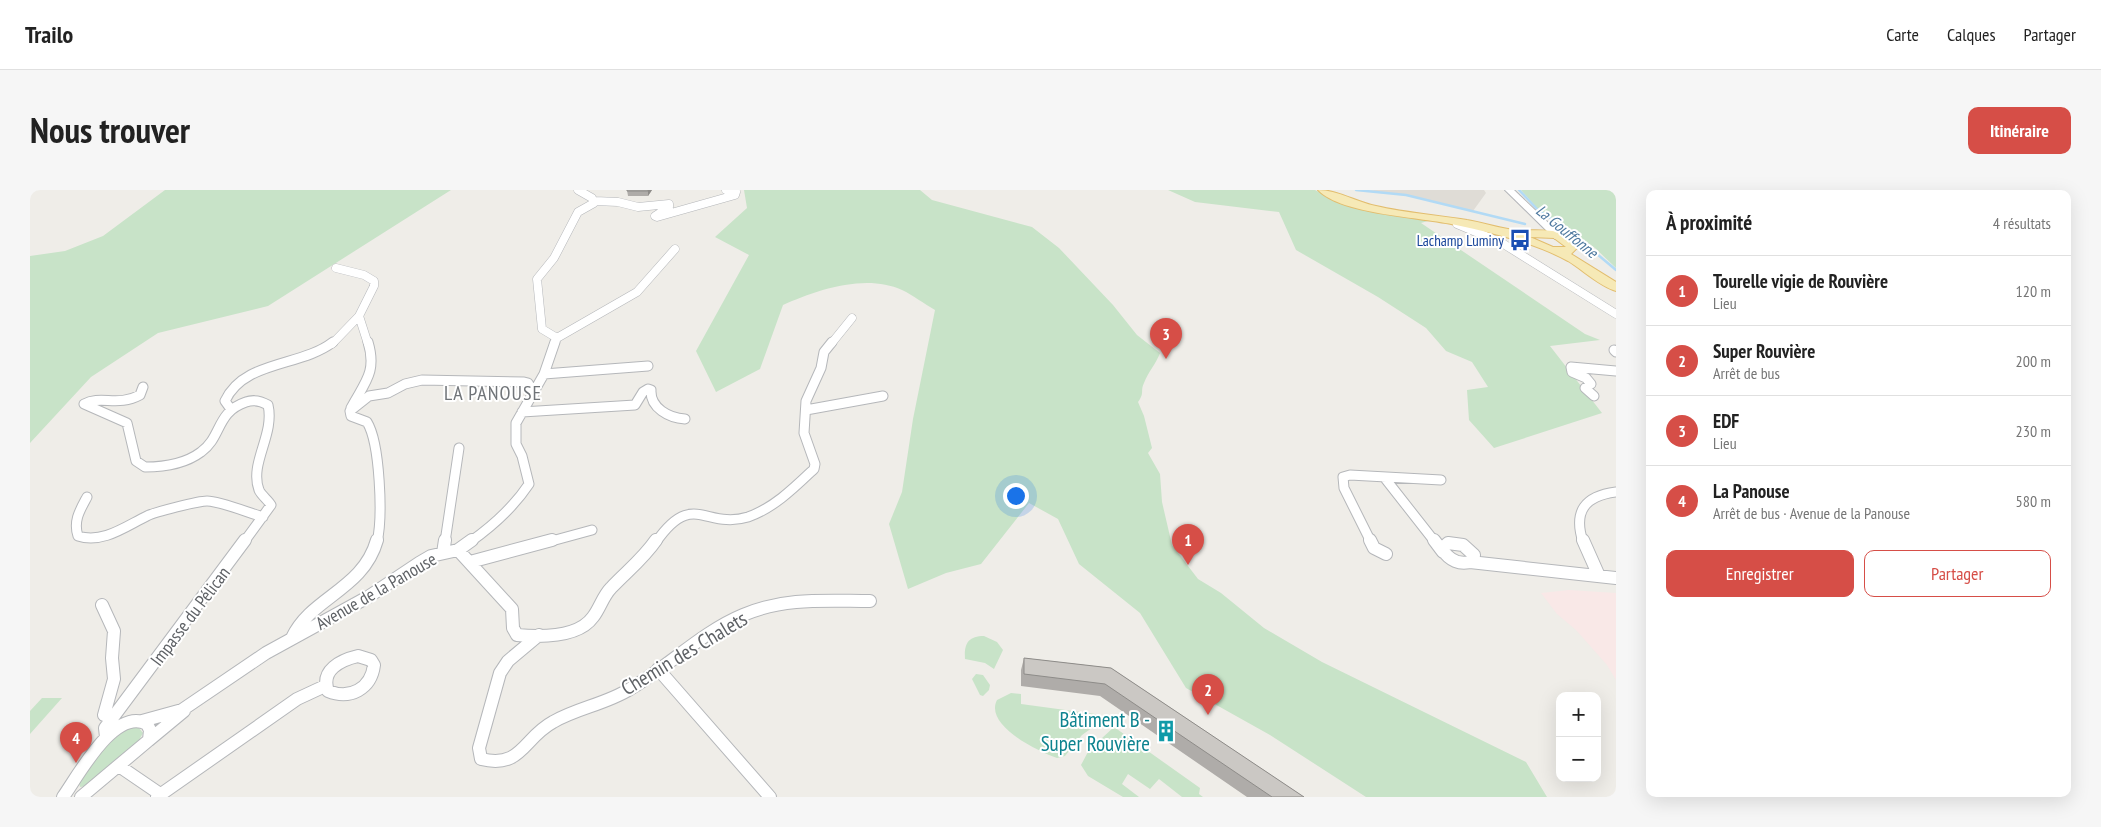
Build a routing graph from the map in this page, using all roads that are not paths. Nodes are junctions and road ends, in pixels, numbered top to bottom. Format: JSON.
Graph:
{"nodes":[{"id":1,"x":578,"y":190,"type":"edge"},
{"id":2,"x":726,"y":190,"type":"edge"},
{"id":3,"x":1323,"y":190,"type":"edge"},
{"id":4,"x":1509,"y":190,"type":"edge"},
{"id":5,"x":595,"y":201,"type":"junction"},
{"id":6,"x":1456,"y":223,"type":"junction"},
{"id":7,"x":1538,"y":234,"type":"junction"},
{"id":8,"x":675,"y":249,"type":"dead end"},
{"id":9,"x":1551,"y":250,"type":"junction"},
{"id":10,"x":1568,"y":251,"type":"junction"},
{"id":11,"x":336,"y":268,"type":"dead end"},
{"id":12,"x":1616,"y":287,"type":"edge"},
{"id":13,"x":1616,"y":314,"type":"edge"},
{"id":14,"x":359,"y":316,"type":"junction"},
{"id":15,"x":852,"y":318,"type":"dead end"},
{"id":16,"x":557,"y":338,"type":"junction"},
{"id":17,"x":648,"y":366,"type":"dead end"},
{"id":18,"x":1616,"y":371,"type":"edge"},
{"id":19,"x":544,"y":374,"type":"junction"},
{"id":20,"x":143,"y":387,"type":"dead end"},
{"id":21,"x":534,"y":394,"type":"junction"},
{"id":22,"x":882,"y":396,"type":"dead end"},
{"id":23,"x":1594,"y":396,"type":"dead end"},
{"id":24,"x":230,"y":408,"type":"junction"},
{"id":25,"x":806,"y":410,"type":"junction"},
{"id":26,"x":350,"y":411,"type":"junction"},
{"id":27,"x":522,"y":412,"type":"junction"},
{"id":28,"x":685,"y":419,"type":"dead end"},
{"id":29,"x":459,"y":448,"type":"dead end"},
{"id":30,"x":1384,"y":477,"type":"junction"},
{"id":31,"x":1440,"y":480,"type":"dead end"},
{"id":32,"x":1616,"y":492,"type":"edge"},
{"id":33,"x":87,"y":497,"type":"dead end"},
{"id":34,"x":263,"y":517,"type":"junction"},
{"id":35,"x":592,"y":530,"type":"dead end"},
{"id":36,"x":458,"y":550,"type":"junction"},
{"id":37,"x":1444,"y":552,"type":"junction"},
{"id":38,"x":443,"y":553,"type":"junction"},
{"id":39,"x":1386,"y":554,"type":"dead end"},
{"id":40,"x":470,"y":562,"type":"junction"},
{"id":41,"x":1470,"y":562,"type":"junction"},
{"id":42,"x":1600,"y":576,"type":"junction"},
{"id":43,"x":1616,"y":578,"type":"edge"},
{"id":44,"x":870,"y":601,"type":"dead end"},
{"id":45,"x":102,"y":605,"type":"dead end"},
{"id":46,"x":539,"y":635,"type":"junction"},
{"id":47,"x":292,"y":638,"type":"junction"},
{"id":48,"x":658,"y":669,"type":"junction"},
{"id":49,"x":325,"y":686,"type":"dead end"},
{"id":50,"x":198,"y":700,"type":"junction"},
{"id":51,"x":115,"y":718,"type":"junction"},
{"id":52,"x":142,"y":720,"type":"junction"},
{"id":53,"x":149,"y":740,"type":"junction"},
{"id":54,"x":119,"y":766,"type":"junction"},
{"id":55,"x":75,"y":794,"type":"edge"},
{"id":56,"x":159,"y":796,"type":"edge"},
{"id":57,"x":770,"y":797,"type":"edge"}],
"edges":[{"from":1,"to":5,"type":"street"},
{"from":2,"to":5,"type":"street"},
{"from":3,"to":6,"type":"main road"},
{"from":4,"to":7,"type":"street"},
{"from":5,"to":16,"type":"street"},
{"from":6,"to":7,"type":"main road"},
{"from":6,"to":13,"type":"street"},
{"from":7,"to":9,"type":"main road"},
{"from":7,"to":10,"type":"main road"},
{"from":8,"to":16,"type":"street"},
{"from":9,"to":10,"type":"main road"},
{"from":9,"to":12,"type":"main road"},
{"from":10,"to":12,"type":"main road"},
{"from":11,"to":14,"type":"street"},
{"from":14,"to":24,"type":"street"},
{"from":14,"to":26,"type":"street"},
{"from":15,"to":25,"type":"street"},
{"from":16,"to":19,"type":"street","name":"Avenue de la Panouse"},
{"from":17,"to":19,"type":"street"},
{"from":18,"to":23,"type":"street"},
{"from":19,"to":21,"type":"street","name":"Avenue de la Panouse"},
{"from":20,"to":24,"type":"street"},
{"from":21,"to":26,"type":"street"},
{"from":21,"to":27,"type":"street","name":"Avenue de la Panouse"},
{"from":22,"to":25,"type":"street"},
{"from":24,"to":34,"type":"street"},
{"from":25,"to":46,"type":"street"},
{"from":26,"to":47,"type":"street"},
{"from":27,"to":28,"type":"street"},
{"from":27,"to":36,"type":"street","name":"Avenue de la Panouse"},
{"from":29,"to":38,"type":"street"},
{"from":30,"to":31,"type":"street"},
{"from":30,"to":37,"type":"street"},
{"from":30,"to":39,"type":"street"},
{"from":32,"to":42,"type":"street"},
{"from":33,"to":34,"type":"street"},
{"from":34,"to":51,"type":"street","name":"Impasse du Pélican"},
{"from":35,"to":40,"type":"street"},
{"from":36,"to":38,"type":"street","name":"Avenue de la Panouse"},
{"from":36,"to":40,"type":"street"},
{"from":37,"to":41,"type":"street"},
{"from":37,"to":41,"type":"street"},
{"from":38,"to":47,"type":"street","name":"Avenue de la Panouse"},
{"from":40,"to":46,"type":"street"},
{"from":41,"to":42,"type":"street"},
{"from":42,"to":43,"type":"street"},
{"from":44,"to":48,"type":"street","name":"Chemin des Chalets"},
{"from":45,"to":51,"type":"street"},
{"from":46,"to":48,"type":"street","name":"Chemin des Chalets"},
{"from":47,"to":50,"type":"street","name":"Avenue de la Panouse"},
{"from":48,"to":57,"type":"street"},
{"from":49,"to":56,"type":"street"},
{"from":50,"to":52,"type":"street","name":"Avenue de la Panouse"},
{"from":50,"to":53,"type":"street"},
{"from":51,"to":52,"type":"street","name":"Avenue de la Panouse"},
{"from":51,"to":55,"type":"street","name":"Avenue de la Panouse"},
{"from":52,"to":53,"type":"street"},
{"from":53,"to":54,"type":"street","name":"Avenue de la Panouse"},
{"from":54,"to":55,"type":"street","name":"Avenue de la Panouse"},
{"from":54,"to":56,"type":"street"}]}
